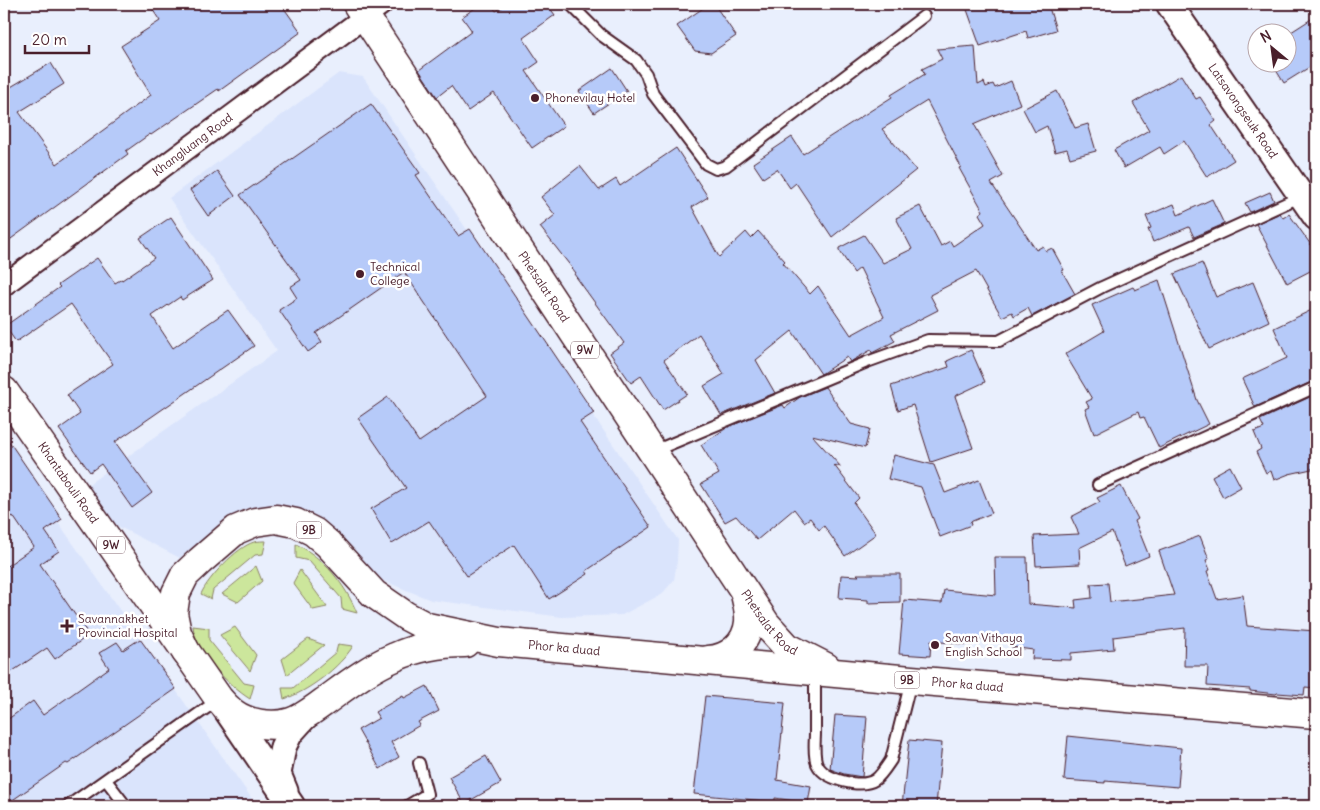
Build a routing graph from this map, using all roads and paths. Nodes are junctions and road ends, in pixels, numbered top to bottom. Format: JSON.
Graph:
{"nodes":[{"id":1,"x":570,"y":4,"type":"edge"},
{"id":2,"x":1170,"y":4,"type":"edge"},
{"id":3,"x":368,"y":8,"type":"edge"},
{"id":4,"x":924,"y":16,"type":"dead end"},
{"id":5,"x":1302,"y":196,"type":"junction"},
{"id":6,"x":1316,"y":217,"type":"edge"},
{"id":7,"x":4,"y":285,"type":"edge"},
{"id":8,"x":1316,"y":386,"type":"edge"},
{"id":9,"x":4,"y":391,"type":"edge"},
{"id":10,"x":653,"y":452,"type":"junction"},
{"id":11,"x":1098,"y":485,"type":"dead end"},
{"id":12,"x":745,"y":594,"type":"junction"},
{"id":13,"x":499,"y":642,"type":"junction"},
{"id":14,"x":186,"y":652,"type":"junction"},
{"id":15,"x":700,"y":660,"type":"junction"},
{"id":16,"x":825,"y":672,"type":"junction"},
{"id":17,"x":911,"y":680,"type":"junction"},
{"id":18,"x":219,"y":699,"type":"junction"},
{"id":19,"x":309,"y":712,"type":"junction"},
{"id":20,"x":1316,"y":714,"type":"edge"},
{"id":21,"x":419,"y":763,"type":"dead end"},
{"id":22,"x":106,"y":780,"type":"junction"},
{"id":23,"x":291,"y":805,"type":"edge"},
{"id":24,"x":68,"y":806,"type":"edge"},
{"id":25,"x":126,"y":806,"type":"edge"},
{"id":26,"x":408,"y":806,"type":"edge"}],
"edges":[{"from":1,"to":4,"type":"lane"},
{"from":2,"to":5,"type":"street","name":"Latsavongseuk Road"},
{"from":3,"to":7,"type":"street","name":"Khangluang Road"},
{"from":3,"to":10,"type":"main road","name":"Phetsalat Road","number":"9W"},
{"from":5,"to":6,"type":"street","name":"Latsavongseuk Road"},
{"from":5,"to":10,"type":"lane"},
{"from":8,"to":11,"type":"lane"},
{"from":9,"to":14,"type":"main road","name":"Khantabouli Road","number":"9W"},
{"from":10,"to":12,"type":"main road","name":"Phetsalat Road","number":"9W"},
{"from":12,"to":15,"type":"main road"},
{"from":12,"to":16,"type":"main road","name":"Phetsalat Road","number":"9W"},
{"from":13,"to":14,"type":"main road","number":"9B"},
{"from":13,"to":15,"type":"main road","name":"Phor ka duad","number":"9B"},
{"from":13,"to":19,"type":"main road","number":"9B"},
{"from":14,"to":18,"type":"main road","name":"Khantabouli Road","number":"9W"},
{"from":15,"to":16,"type":"main road","name":"Phor ka duad","number":"9B"},
{"from":16,"to":17,"type":"main road","name":"Phor ka duad","number":"9B"},
{"from":16,"to":17,"type":"lane"},
{"from":17,"to":20,"type":"main road","name":"Phor ka duad","number":"9B"},
{"from":18,"to":19,"type":"main road","number":"9B"},
{"from":18,"to":22,"type":"lane"},
{"from":18,"to":23,"type":"street"},
{"from":19,"to":23,"type":"street"},
{"from":21,"to":26,"type":"lane"},
{"from":22,"to":24,"type":"lane"},
{"from":22,"to":25,"type":"lane"}]}
